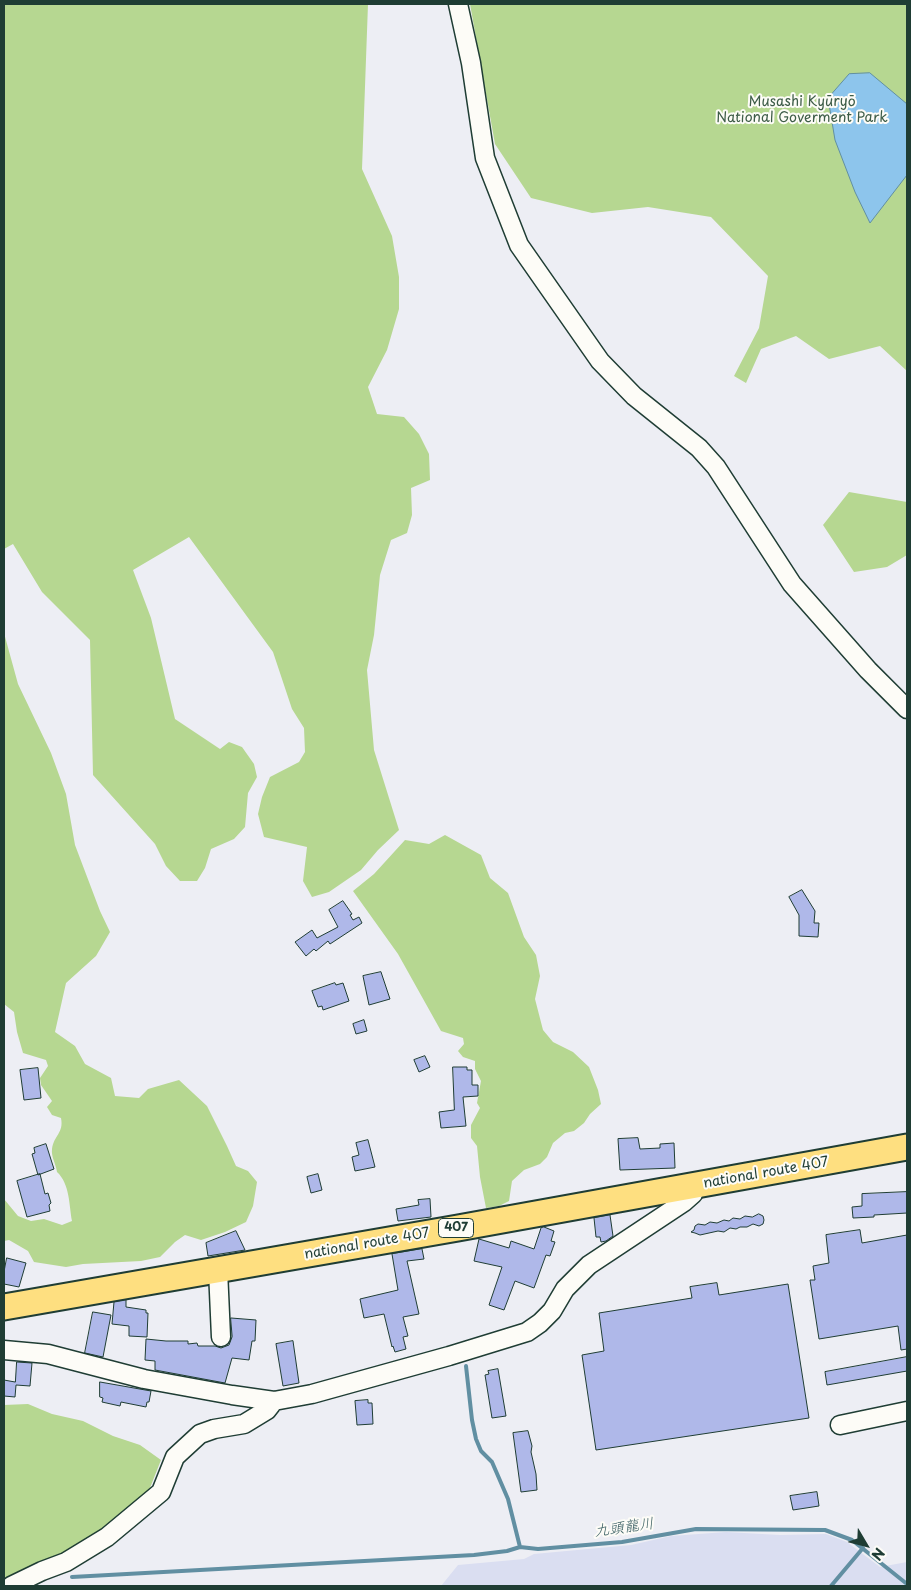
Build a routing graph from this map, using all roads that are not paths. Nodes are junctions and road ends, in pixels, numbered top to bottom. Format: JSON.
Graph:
{"nodes":[{"id":1,"x":458,"y":4,"type":"edge"},
{"id":2,"x":907,"y":709,"type":"edge"},
{"id":3,"x":907,"y":1147,"type":"edge"},
{"id":4,"x":695,"y":1185,"type":"junction"},
{"id":5,"x":218,"y":1270,"type":"junction"},
{"id":6,"x":4,"y":1307,"type":"edge"},
{"id":7,"x":221,"y":1337,"type":"dead end"},
{"id":8,"x":4,"y":1350,"type":"edge"},
{"id":9,"x":274,"y":1401,"type":"junction"},
{"id":10,"x":907,"y":1411,"type":"edge"},
{"id":11,"x":840,"y":1425,"type":"dead end"},
{"id":12,"x":11,"y":1586,"type":"edge"}],
"edges":[{"from":1,"to":2,"type":"street"},
{"from":3,"to":4,"type":"highway","name":"national route 407","number":"407"},
{"from":4,"to":5,"type":"highway","name":"national route 407","number":"407"},
{"from":4,"to":9,"type":"street"},
{"from":5,"to":6,"type":"highway","name":"national route 407","number":"407"},
{"from":5,"to":7,"type":"street"},
{"from":8,"to":9,"type":"street"},
{"from":9,"to":12,"type":"street"},
{"from":10,"to":11,"type":"street"}]}
